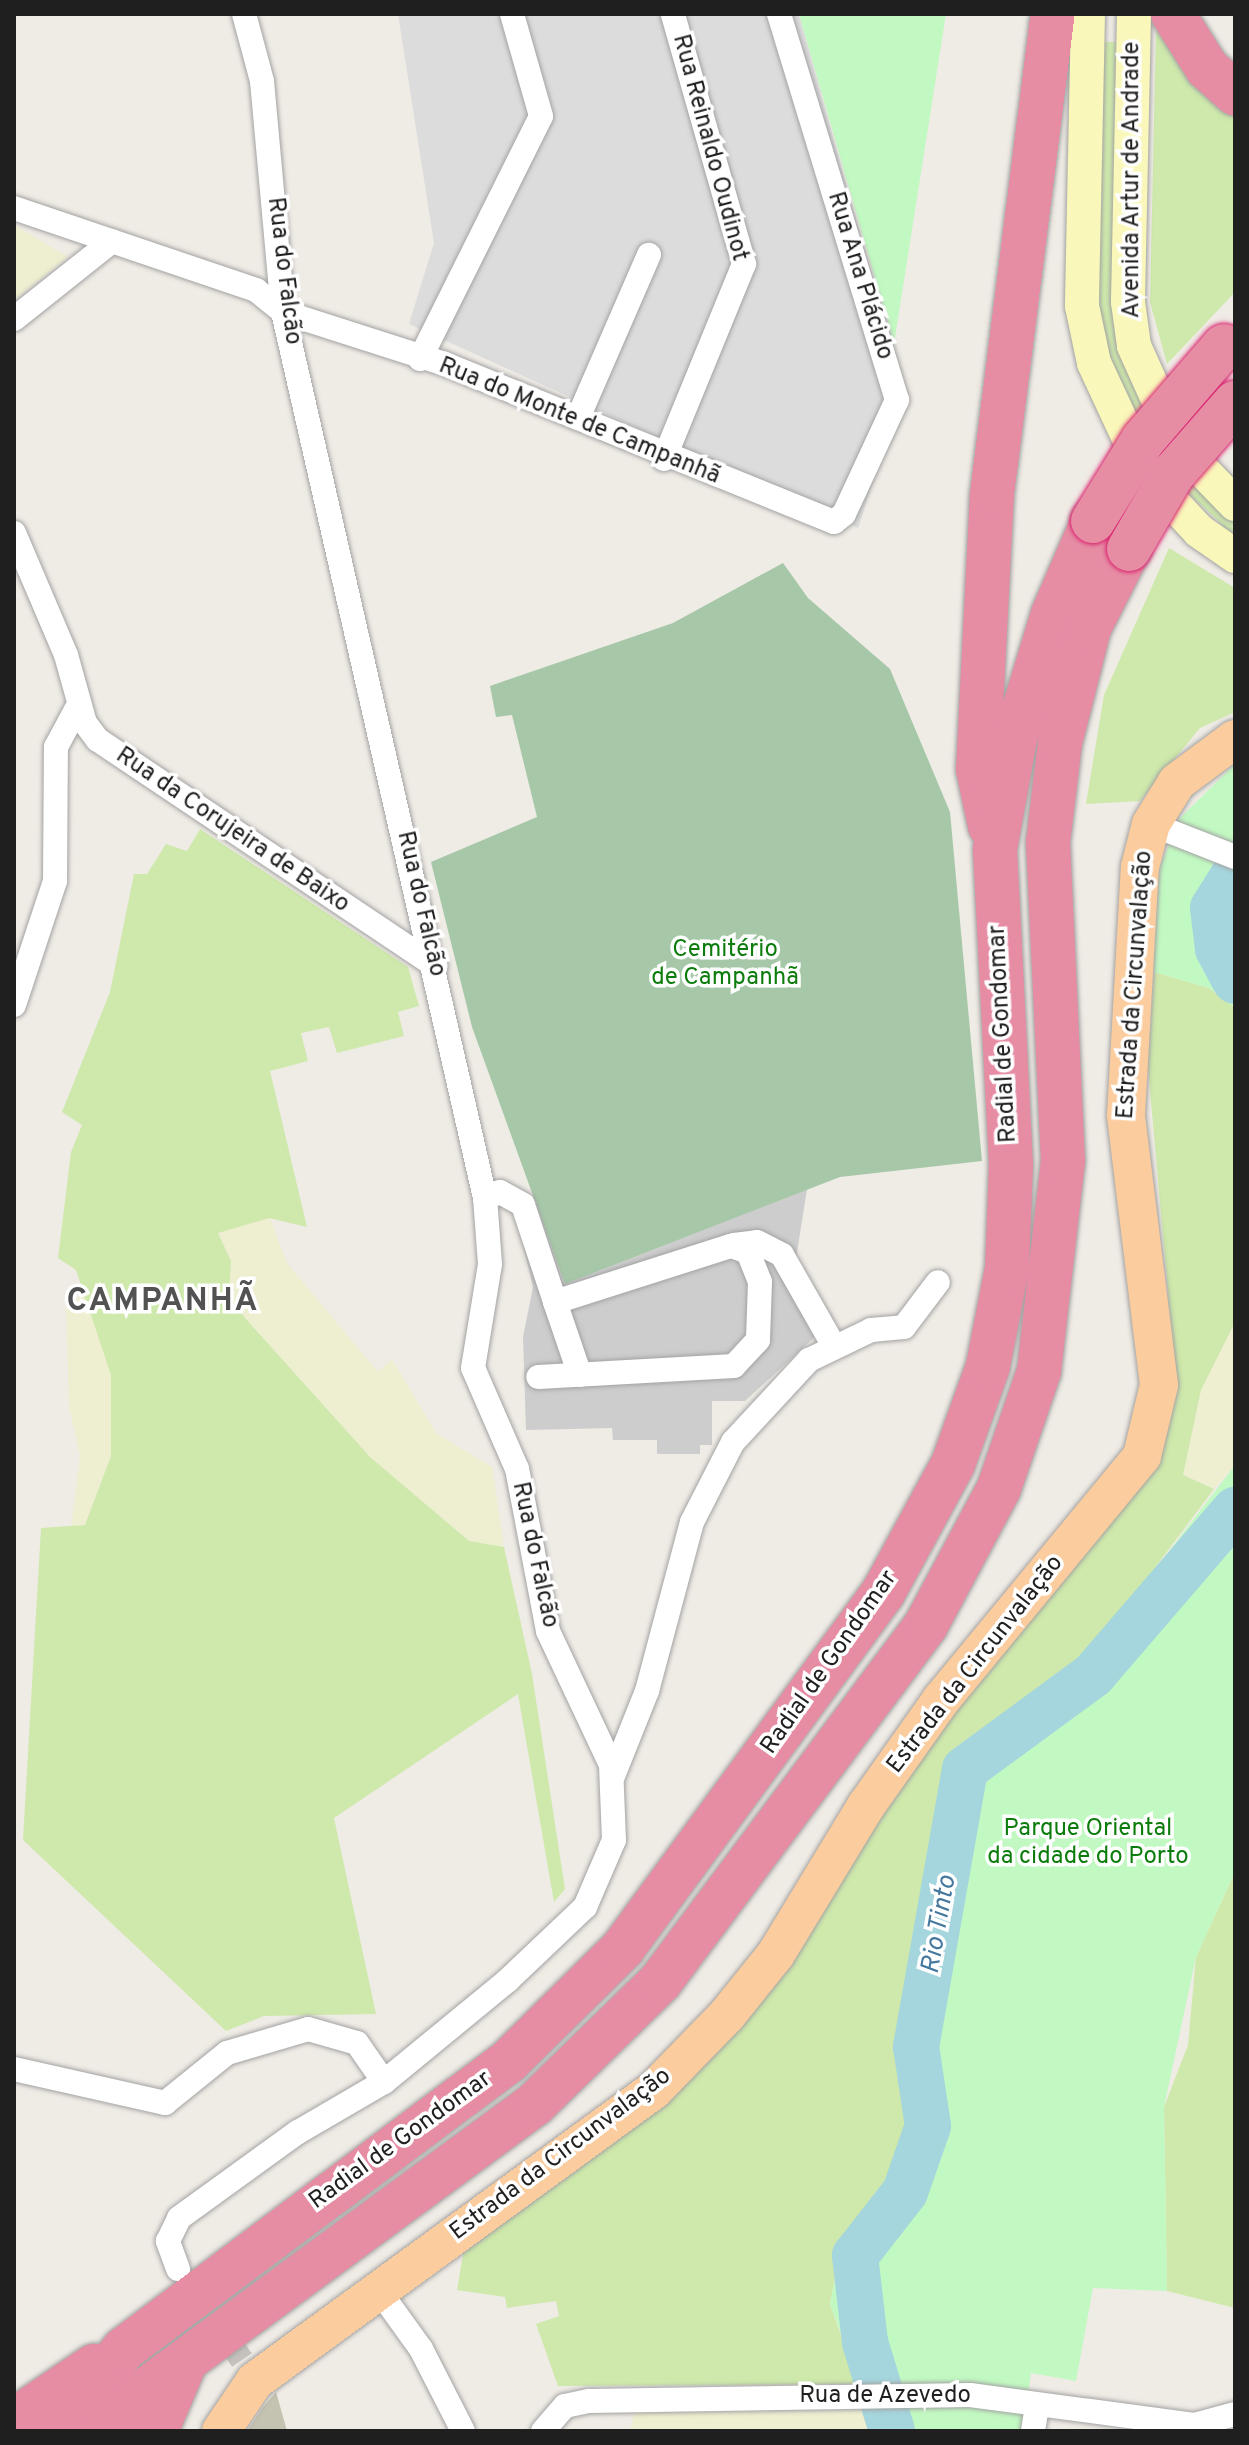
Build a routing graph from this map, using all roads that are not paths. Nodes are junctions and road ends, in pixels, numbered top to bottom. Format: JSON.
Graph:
{"nodes":[{"id":1,"x":244,"y":14,"type":"edge"},
{"id":2,"x":512,"y":14,"type":"edge"},
{"id":3,"x":673,"y":14,"type":"edge"},
{"id":4,"x":779,"y":14,"type":"edge"},
{"id":5,"x":1053,"y":14,"type":"edge"},
{"id":6,"x":1088,"y":14,"type":"edge"},
{"id":7,"x":1134,"y":14,"type":"edge"},
{"id":8,"x":1173,"y":14,"type":"edge"},
{"id":9,"x":1235,"y":93,"type":"edge"},
{"id":10,"x":14,"y":208,"type":"edge"},
{"id":11,"x":112,"y":241,"type":"junction"},
{"id":12,"x":649,"y":255,"type":"dead end"},
{"id":13,"x":283,"y":312,"type":"junction"},
{"id":14,"x":14,"y":319,"type":"edge"},
{"id":15,"x":1229,"y":340,"type":"edge"},
{"id":16,"x":420,"y":359,"type":"junction"},
{"id":17,"x":1235,"y":403,"type":"edge"},
{"id":18,"x":578,"y":418,"type":"junction"},
{"id":19,"x":664,"y":459,"type":"junction"},
{"id":20,"x":1233,"y":499,"type":"edge"},
{"id":21,"x":829,"y":522,"type":"joint"},
{"id":22,"x":14,"y":533,"type":"edge"},
{"id":23,"x":1235,"y":556,"type":"edge"},
{"id":24,"x":78,"y":706,"type":"junction"},
{"id":25,"x":1235,"y":739,"type":"edge"},
{"id":26,"x":1151,"y":824,"type":"junction"},
{"id":27,"x":995,"y":849,"type":"junction"},
{"id":28,"x":1225,"y":852,"type":"edge"},
{"id":29,"x":435,"y":966,"type":"junction"},
{"id":30,"x":14,"y":1005,"type":"edge"},
{"id":31,"x":485,"y":1198,"type":"junction"},
{"id":32,"x":731,"y":1246,"type":"junction"},
{"id":33,"x":938,"y":1282,"type":"dead end"},
{"id":34,"x":555,"y":1302,"type":"junction"},
{"id":35,"x":834,"y":1346,"type":"junction"},
{"id":36,"x":580,"y":1375,"type":"junction"},
{"id":37,"x":538,"y":1377,"type":"dead end"},
{"id":38,"x":613,"y":1776,"type":"junction"},
{"id":39,"x":14,"y":2069,"type":"edge"},
{"id":40,"x":384,"y":2082,"type":"junction"},
{"id":41,"x":178,"y":2269,"type":"tunnel mouth"},
{"id":42,"x":380,"y":2292,"type":"junction"},
{"id":43,"x":124,"y":2349,"type":"junction"},
{"id":44,"x":185,"y":2362,"type":"junction"},
{"id":45,"x":1037,"y":2405,"type":"junction"},
{"id":46,"x":1235,"y":2414,"type":"edge"},
{"id":47,"x":14,"y":2420,"type":"edge"},
{"id":48,"x":56,"y":2431,"type":"edge"},
{"id":49,"x":104,"y":2431,"type":"edge"},
{"id":50,"x":156,"y":2431,"type":"edge"},
{"id":51,"x":221,"y":2431,"type":"edge"},
{"id":52,"x":463,"y":2431,"type":"edge"},
{"id":53,"x":543,"y":2431,"type":"edge"},
{"id":54,"x":1033,"y":2431,"type":"edge"}],
"edges":[{"from":1,"to":13,"type":"street","name":"Rua do Falcão"},
{"from":2,"to":16,"type":"street"},
{"from":3,"to":19,"type":"street","name":"Rua Reinaldo Oudinot"},
{"from":4,"to":21,"type":"street","name":"Rua Ana Plácido"},
{"from":5,"to":27,"type":"highway"},
{"from":6,"to":23,"type":"main road","name":"Avenida Artur de Andrade"},
{"from":7,"to":20,"type":"main road","name":"Avenida Artur de Andrade"},
{"from":8,"to":9,"type":"highway"},
{"from":10,"to":11,"type":"street","name":"Rua do Monte de Campanhã"},
{"from":11,"to":13,"type":"street","name":"Rua do Monte de Campanhã"},
{"from":11,"to":14,"type":"street"},
{"from":12,"to":18,"type":"street"},
{"from":13,"to":16,"type":"street","name":"Rua do Monte de Campanhã"},
{"from":13,"to":29,"type":"street","name":"Rua do Falcão"},
{"from":15,"to":27,"type":"highway","name":"Radial de Gondomar","bridge":true},
{"from":16,"to":18,"type":"street","name":"Rua do Monte de Campanhã"},
{"from":17,"to":44,"type":"highway","name":"Radial de Gondomar","bridge":true},
{"from":18,"to":19,"type":"street","name":"Rua do Monte de Campanhã"},
{"from":19,"to":21,"type":"street","name":"Rua do Monte de Campanhã"},
{"from":22,"to":24,"type":"street","name":"Rua da Corujeira de Baixo"},
{"from":24,"to":29,"type":"street","name":"Rua da Corujeira de Baixo"},
{"from":24,"to":30,"type":"street"},
{"from":25,"to":26,"type":"main road","name":"Estrada da Circunvalação"},
{"from":26,"to":28,"type":"street"},
{"from":26,"to":42,"type":"main road","name":"Estrada da Circunvalação"},
{"from":27,"to":43,"type":"highway","name":"Radial de Gondomar"},
{"from":29,"to":31,"type":"street","name":"Rua do Falcão"},
{"from":31,"to":34,"type":"street"},
{"from":31,"to":38,"type":"street","name":"Rua do Falcão"},
{"from":32,"to":34,"type":"street"},
{"from":32,"to":35,"type":"street"},
{"from":32,"to":36,"type":"street"},
{"from":33,"to":35,"type":"street"},
{"from":34,"to":36,"type":"street"},
{"from":35,"to":38,"type":"street"},
{"from":36,"to":37,"type":"street"},
{"from":38,"to":40,"type":"street"},
{"from":39,"to":40,"type":"street"},
{"from":40,"to":41,"type":"street"},
{"from":42,"to":51,"type":"main road","name":"Estrada da Circunvalação"},
{"from":42,"to":52,"type":"street"},
{"from":43,"to":47,"type":"highway"},
{"from":43,"to":48,"type":"highway","name":"Radial de Gondomar"},
{"from":44,"to":49,"type":"highway","name":"Radial de Gondomar"},
{"from":44,"to":50,"type":"highway"},
{"from":45,"to":46,"type":"street","name":"Rua de Azevedo"},
{"from":45,"to":53,"type":"street","name":"Rua de Azevedo"},
{"from":45,"to":54,"type":"street"}]}
